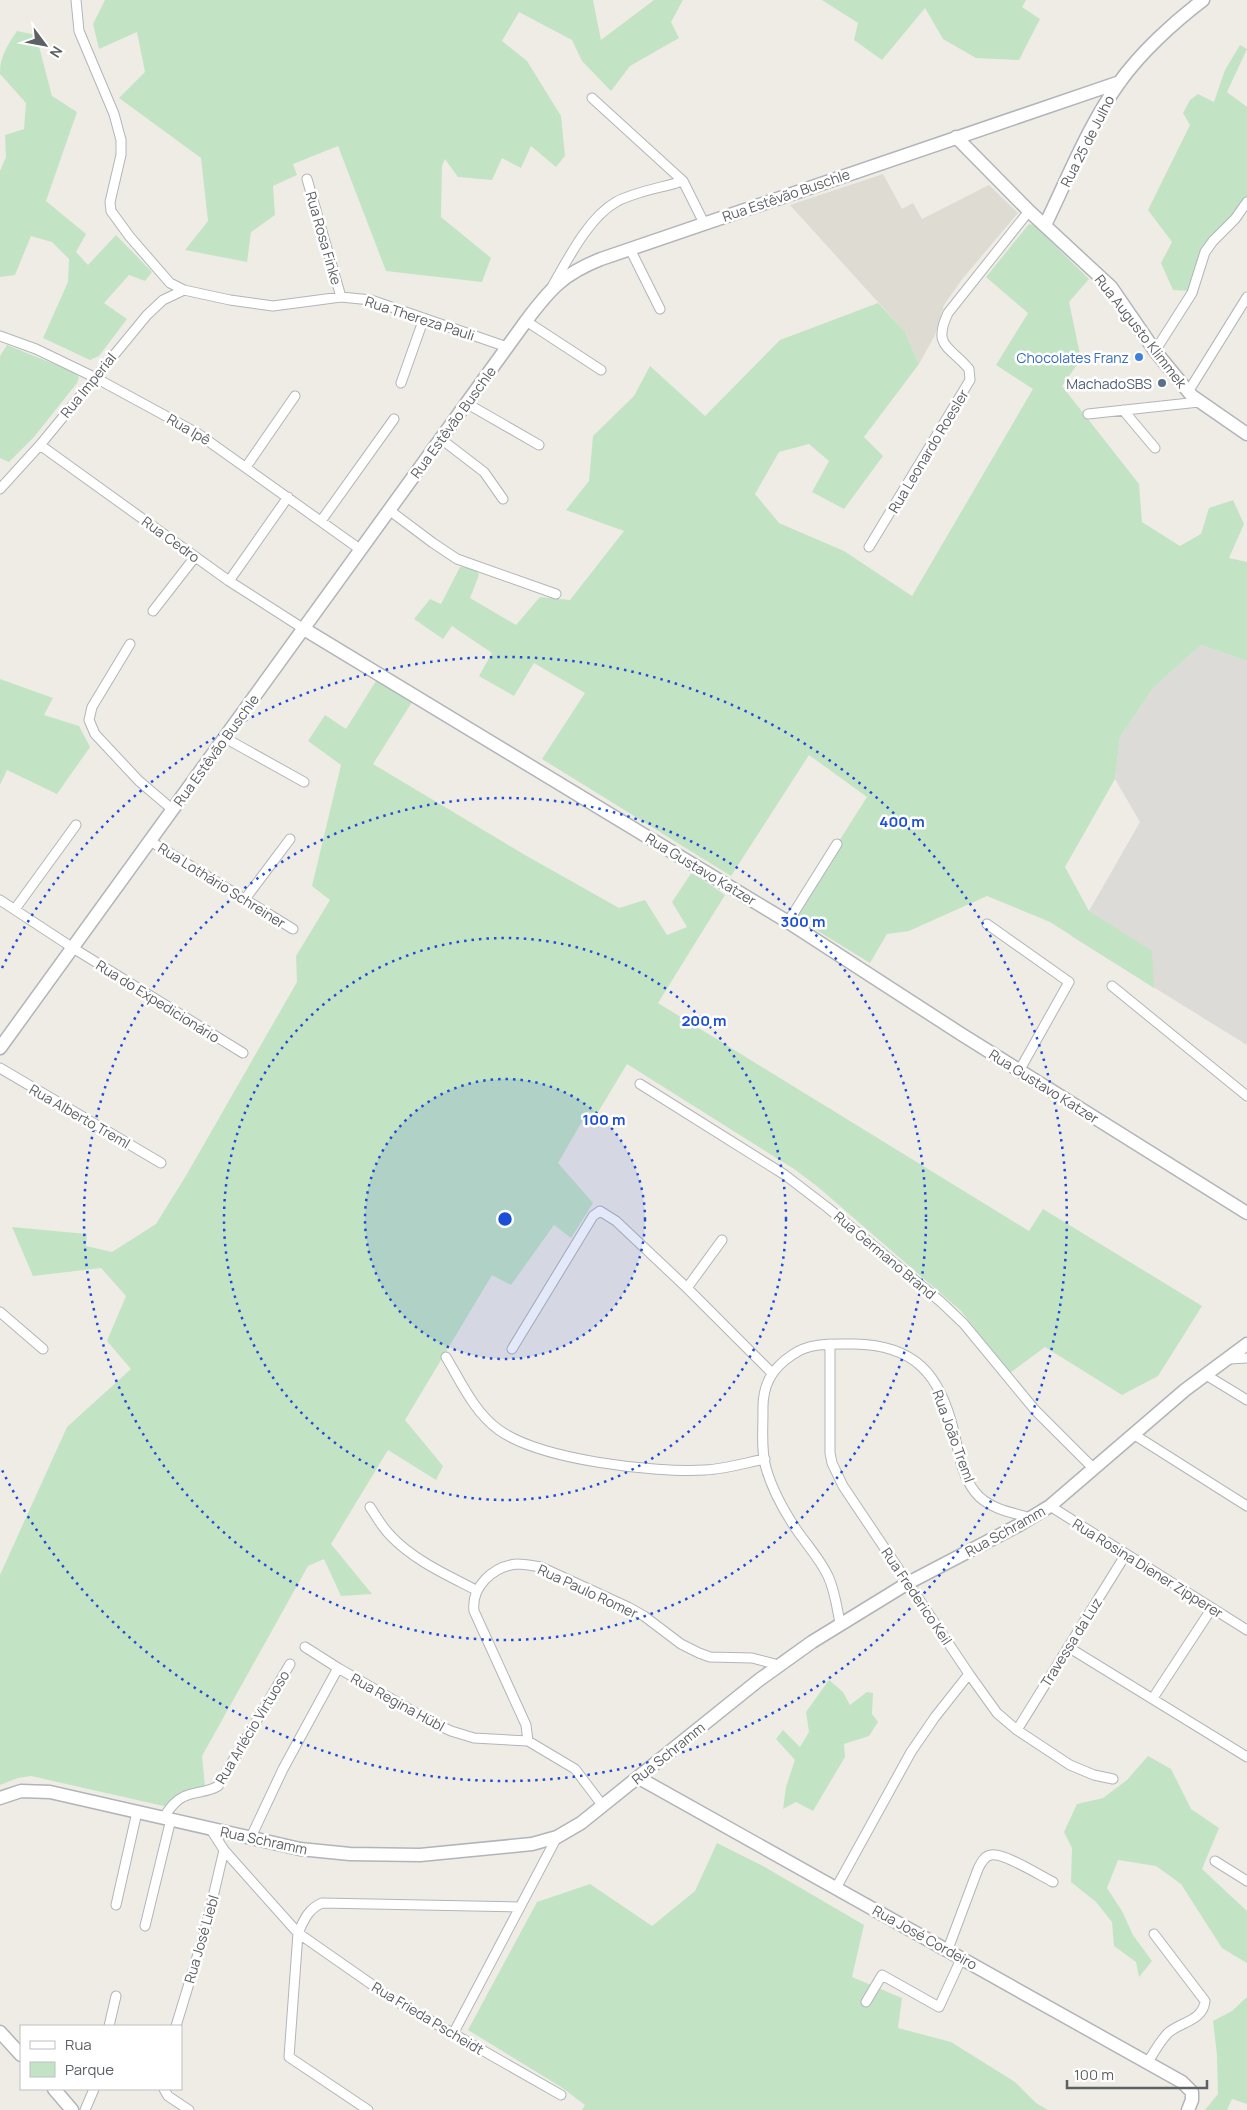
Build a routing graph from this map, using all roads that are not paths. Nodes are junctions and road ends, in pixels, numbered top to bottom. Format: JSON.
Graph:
{"nodes":[{"id":1,"x":76,"y":0,"type":"edge"},
{"id":2,"x":1203,"y":0,"type":"edge"},
{"id":3,"x":1120,"y":82,"type":"junction"},
{"id":4,"x":1084,"y":94,"type":"junction"},
{"id":5,"x":592,"y":98,"type":"dead end"},
{"id":6,"x":1101,"y":110,"type":"junction"},
{"id":7,"x":956,"y":137,"type":"junction"},
{"id":8,"x":307,"y":178,"type":"dead end"},
{"id":9,"x":683,"y":181,"type":"junction"},
{"id":10,"x":1247,"y":202,"type":"edge"},
{"id":11,"x":1029,"y":211,"type":"junction"},
{"id":12,"x":704,"y":223,"type":"junction"},
{"id":13,"x":1045,"y":225,"type":"junction"},
{"id":14,"x":630,"y":249,"type":"junction"},
{"id":15,"x":552,"y":288,"type":"junction"},
{"id":16,"x":184,"y":290,"type":"junction"},
{"id":17,"x":341,"y":297,"type":"junction"},
{"id":18,"x":1247,"y":297,"type":"edge"},
{"id":19,"x":660,"y":309,"type":"dead end"},
{"id":20,"x":424,"y":318,"type":"junction"},
{"id":21,"x":526,"y":321,"type":"junction"},
{"id":22,"x":0,"y":336,"type":"edge"},
{"id":23,"x":507,"y":347,"type":"junction"},
{"id":24,"x":1155,"y":351,"type":"junction"},
{"id":25,"x":601,"y":370,"type":"dead end"},
{"id":26,"x":94,"y":377,"type":"junction"},
{"id":27,"x":401,"y":383,"type":"dead end"},
{"id":28,"x":1188,"y":392,"type":"junction"},
{"id":29,"x":295,"y":396,"type":"dead end"},
{"id":30,"x":1199,"y":402,"type":"junction"},
{"id":31,"x":466,"y":403,"type":"junction"},
{"id":32,"x":1124,"y":410,"type":"junction"},
{"id":33,"x":1088,"y":414,"type":"dead end"},
{"id":34,"x":394,"y":419,"type":"dead end"},
{"id":35,"x":1247,"y":434,"type":"edge"},
{"id":36,"x":441,"y":439,"type":"junction"},
{"id":37,"x":40,"y":445,"type":"junction"},
{"id":38,"x":539,"y":445,"type":"dead end"},
{"id":39,"x":1155,"y":448,"type":"dead end"},
{"id":40,"x":246,"y":467,"type":"junction"},
{"id":41,"x":0,"y":489,"type":"edge"},
{"id":42,"x":288,"y":497,"type":"junction"},
{"id":43,"x":503,"y":499,"type":"dead end"},
{"id":44,"x":389,"y":510,"type":"junction"},
{"id":45,"x":321,"y":521,"type":"junction"},
{"id":46,"x":869,"y":547,"type":"dead end"},
{"id":47,"x":360,"y":550,"type":"junction"},
{"id":48,"x":195,"y":557,"type":"junction"},
{"id":49,"x":229,"y":581,"type":"junction"},
{"id":50,"x":556,"y":594,"type":"dead end"},
{"id":51,"x":153,"y":611,"type":"dead end"},
{"id":52,"x":304,"y":629,"type":"junction"},
{"id":53,"x":130,"y":644,"type":"dead end"},
{"id":54,"x":225,"y":738,"type":"junction"},
{"id":55,"x":304,"y":782,"type":"dead end"},
{"id":56,"x":173,"y":810,"type":"junction"},
{"id":57,"x":76,"y":825,"type":"dead end"},
{"id":58,"x":290,"y":839,"type":"dead end"},
{"id":59,"x":150,"y":841,"type":"junction"},
{"id":60,"x":836,"y":844,"type":"dead end"},
{"id":61,"x":245,"y":899,"type":"junction"},
{"id":62,"x":0,"y":900,"type":"edge"},
{"id":63,"x":15,"y":910,"type":"junction"},
{"id":64,"x":788,"y":922,"type":"junction"},
{"id":65,"x":987,"y":924,"type":"dead end"},
{"id":66,"x":293,"y":929,"type":"dead end"},
{"id":67,"x":72,"y":948,"type":"junction"},
{"id":68,"x":1112,"y":986,"type":"dead end"},
{"id":69,"x":0,"y":1048,"type":"edge"},
{"id":70,"x":243,"y":1053,"type":"dead end"},
{"id":71,"x":0,"y":1068,"type":"edge"},
{"id":72,"x":1019,"y":1070,"type":"junction"},
{"id":73,"x":640,"y":1084,"type":"dead end"},
{"id":74,"x":1247,"y":1096,"type":"edge"},
{"id":75,"x":161,"y":1163,"type":"dead end"},
{"id":76,"x":1247,"y":1213,"type":"edge"},
{"id":77,"x":722,"y":1240,"type":"dead end"},
{"id":78,"x":687,"y":1288,"type":"junction"},
{"id":79,"x":0,"y":1312,"type":"edge"},
{"id":80,"x":830,"y":1344,"type":"junction"},
{"id":81,"x":1247,"y":1344,"type":"edge"},
{"id":82,"x":43,"y":1349,"type":"dead end"},
{"id":83,"x":512,"y":1350,"type":"dead end"},
{"id":84,"x":446,"y":1357,"type":"dead end"},
{"id":85,"x":1247,"y":1358,"type":"edge"},
{"id":86,"x":1229,"y":1359,"type":"junction"},
{"id":87,"x":772,"y":1373,"type":"junction"},
{"id":88,"x":1206,"y":1375,"type":"junction"},
{"id":89,"x":1247,"y":1400,"type":"edge"},
{"id":90,"x":1133,"y":1434,"type":"junction"},
{"id":91,"x":765,"y":1459,"type":"junction"},
{"id":92,"x":1094,"y":1469,"type":"junction"},
{"id":93,"x":1050,"y":1506,"type":"junction"},
{"id":94,"x":1247,"y":1506,"type":"edge"},
{"id":95,"x":370,"y":1507,"type":"dead end"},
{"id":96,"x":1032,"y":1518,"type":"junction"},
{"id":97,"x":1126,"y":1554,"type":"junction"},
{"id":98,"x":908,"y":1583,"type":"junction"},
{"id":99,"x":476,"y":1590,"type":"junction"},
{"id":100,"x":1212,"y":1608,"type":"junction"},
{"id":101,"x":840,"y":1624,"type":"junction"},
{"id":102,"x":1247,"y":1630,"type":"edge"},
{"id":103,"x":304,"y":1647,"type":"dead end"},
{"id":104,"x":1068,"y":1647,"type":"junction"},
{"id":105,"x":290,"y":1664,"type":"dead end"},
{"id":106,"x":779,"y":1665,"type":"junction"},
{"id":107,"x":338,"y":1668,"type":"junction"},
{"id":108,"x":969,"y":1674,"type":"junction"},
{"id":109,"x":1153,"y":1698,"type":"junction"},
{"id":110,"x":1017,"y":1730,"type":"junction"},
{"id":111,"x":528,"y":1741,"type":"junction"},
{"id":112,"x":1247,"y":1757,"type":"edge"},
{"id":113,"x":639,"y":1778,"type":"junction"},
{"id":114,"x":1113,"y":1779,"type":"dead end"},
{"id":115,"x":0,"y":1798,"type":"edge"},
{"id":116,"x":603,"y":1806,"type":"junction"},
{"id":117,"x":137,"y":1812,"type":"junction"},
{"id":118,"x":167,"y":1818,"type":"junction"},
{"id":119,"x":210,"y":1828,"type":"junction"},
{"id":120,"x":251,"y":1837,"type":"junction"},
{"id":121,"x":557,"y":1837,"type":"junction"},
{"id":122,"x":224,"y":1850,"type":"junction"},
{"id":123,"x":1215,"y":1861,"type":"dead end"},
{"id":124,"x":1247,"y":1881,"type":"edge"},
{"id":125,"x":1053,"y":1882,"type":"dead end"},
{"id":126,"x":836,"y":1888,"type":"junction"},
{"id":127,"x":116,"y":1905,"type":"dead end"},
{"id":128,"x":519,"y":1907,"type":"junction"},
{"id":129,"x":145,"y":1926,"type":"dead end"},
{"id":130,"x":298,"y":1933,"type":"junction"},
{"id":131,"x":1154,"y":1934,"type":"dead end"},
{"id":132,"x":948,"y":1950,"type":"junction"},
{"id":133,"x":962,"y":1957,"type":"junction"},
{"id":134,"x":116,"y":1996,"type":"dead end"},
{"id":135,"x":866,"y":2002,"type":"dead end"},
{"id":136,"x":109,"y":2025,"type":"edge"},
{"id":137,"x":176,"y":2025,"type":"edge"},
{"id":138,"x":0,"y":2032,"type":"edge"},
{"id":139,"x":453,"y":2034,"type":"junction"},
{"id":140,"x":20,"y":2054,"type":"edge"},
{"id":141,"x":1148,"y":2062,"type":"junction"},
{"id":142,"x":55,"y":2090,"type":"edge"},
{"id":143,"x":94,"y":2090,"type":"edge"},
{"id":144,"x":165,"y":2090,"type":"edge"},
{"id":145,"x":562,"y":2095,"type":"dead end"},
{"id":146,"x":72,"y":2110,"type":"edge"},
{"id":147,"x":86,"y":2110,"type":"edge"},
{"id":148,"x":189,"y":2110,"type":"edge"},
{"id":149,"x":368,"y":2110,"type":"edge"},
{"id":150,"x":1188,"y":2110,"type":"edge"}],
"edges":[{"from":1,"to":16,"type":"street","name":"Rua Thereza Pauli"},
{"from":2,"to":3,"type":"street","name":"Rua 25 de Julho"},
{"from":3,"to":4,"type":"street","name":"Rua Estêvão Buschle"},
{"from":3,"to":6,"type":"street","name":"Rua 25 de Julho"},
{"from":4,"to":6,"type":"street"},
{"from":4,"to":7,"type":"street","name":"Rua Estêvão Buschle"},
{"from":5,"to":9,"type":"street"},
{"from":6,"to":13,"type":"street","name":"Rua 25 de Julho"},
{"from":7,"to":11,"type":"street","name":"Rua Augusto Klimmek"},
{"from":7,"to":12,"type":"street","name":"Rua Estêvão Buschle"},
{"from":8,"to":17,"type":"street","name":"Rua Rosa Finke"},
{"from":9,"to":12,"type":"street"},
{"from":9,"to":15,"type":"street"},
{"from":10,"to":24,"type":"street"},
{"from":11,"to":13,"type":"street","name":"Rua Augusto Klimmek"},
{"from":11,"to":46,"type":"street","name":"Rua Leonardo Roesler"},
{"from":12,"to":14,"type":"street","name":"Rua Estêvão Buschle"},
{"from":13,"to":24,"type":"street","name":"Rua Augusto Klimmek"},
{"from":14,"to":15,"type":"street","name":"Rua Estêvão Buschle"},
{"from":14,"to":19,"type":"street"},
{"from":15,"to":21,"type":"street","name":"Rua Estêvão Buschle"},
{"from":16,"to":17,"type":"street","name":"Rua Thereza Pauli"},
{"from":16,"to":26,"type":"street","name":"Rua Imperial"},
{"from":17,"to":20,"type":"street","name":"Rua Thereza Pauli"},
{"from":18,"to":28,"type":"street"},
{"from":20,"to":23,"type":"street","name":"Rua Thereza Pauli"},
{"from":20,"to":27,"type":"street"},
{"from":21,"to":23,"type":"street","name":"Rua Estêvão Buschle"},
{"from":21,"to":25,"type":"street"},
{"from":22,"to":26,"type":"street","name":"Rua Ipê"},
{"from":23,"to":31,"type":"street","name":"Rua Estêvão Buschle"},
{"from":24,"to":28,"type":"street","name":"Rua Augusto Klimmek"},
{"from":26,"to":37,"type":"street","name":"Rua Imperial"},
{"from":26,"to":40,"type":"street","name":"Rua Ipê"},
{"from":28,"to":30,"type":"street","name":"Rua Augusto Klimmek"},
{"from":29,"to":40,"type":"street"},
{"from":30,"to":32,"type":"street"},
{"from":30,"to":35,"type":"street","name":"Rua Augusto Klimmek"},
{"from":31,"to":36,"type":"street","name":"Rua Estêvão Buschle"},
{"from":31,"to":38,"type":"street"},
{"from":32,"to":33,"type":"street"},
{"from":32,"to":39,"type":"street"},
{"from":34,"to":45,"type":"street"},
{"from":36,"to":43,"type":"street"},
{"from":36,"to":44,"type":"street","name":"Rua Estêvão Buschle"},
{"from":37,"to":41,"type":"street","name":"Rua Imperial"},
{"from":37,"to":48,"type":"street","name":"Rua Cedro"},
{"from":40,"to":42,"type":"street","name":"Rua Ipê"},
{"from":42,"to":45,"type":"street","name":"Rua Ipê"},
{"from":42,"to":49,"type":"street"},
{"from":44,"to":47,"type":"street","name":"Rua Estêvão Buschle"},
{"from":44,"to":50,"type":"street"},
{"from":45,"to":47,"type":"street","name":"Rua Ipê"},
{"from":47,"to":52,"type":"street","name":"Rua Estêvão Buschle"},
{"from":48,"to":49,"type":"street","name":"Rua Cedro"},
{"from":48,"to":51,"type":"street"},
{"from":49,"to":52,"type":"street","name":"Rua Cedro"},
{"from":52,"to":54,"type":"street","name":"Rua Estêvão Buschle"},
{"from":52,"to":64,"type":"street","name":"Rua Gustavo Katzer"},
{"from":53,"to":56,"type":"street"},
{"from":54,"to":55,"type":"street"},
{"from":54,"to":56,"type":"street","name":"Rua Estêvão Buschle"},
{"from":56,"to":59,"type":"street","name":"Rua Estêvão Buschle"},
{"from":57,"to":63,"type":"street"},
{"from":58,"to":61,"type":"street"},
{"from":59,"to":61,"type":"street","name":"Rua Lothário Schreiner"},
{"from":59,"to":67,"type":"street","name":"Rua Estêvão Buschle"},
{"from":60,"to":64,"type":"street"},
{"from":61,"to":66,"type":"street","name":"Rua Lothário Schreiner"},
{"from":62,"to":63,"type":"street","name":"Rua do Expedicionário"},
{"from":63,"to":67,"type":"street","name":"Rua do Expedicionário"},
{"from":64,"to":72,"type":"street","name":"Rua Gustavo Katzer"},
{"from":65,"to":72,"type":"street"},
{"from":67,"to":69,"type":"street","name":"Rua Estêvão Buschle"},
{"from":67,"to":70,"type":"street","name":"Rua do Expedicionário"},
{"from":68,"to":74,"type":"street"},
{"from":71,"to":75,"type":"street","name":"Rua Alberto Treml"},
{"from":72,"to":76,"type":"street","name":"Rua Gustavo Katzer"},
{"from":73,"to":92,"type":"street","name":"Rua Germano Brand"},
{"from":77,"to":78,"type":"street"},
{"from":78,"to":83,"type":"street"},
{"from":78,"to":87,"type":"street"},
{"from":79,"to":82,"type":"street"},
{"from":80,"to":87,"type":"street","name":"Rua João Treml"},
{"from":80,"to":96,"type":"street","name":"Rua João Treml"},
{"from":80,"to":98,"type":"street","name":"Rua Frederico Keil"},
{"from":81,"to":86,"type":"street","name":"Rua Schramm"},
{"from":84,"to":91,"type":"street"},
{"from":85,"to":86,"type":"street"},
{"from":86,"to":88,"type":"street","name":"Rua Schramm"},
{"from":87,"to":91,"type":"street"},
{"from":88,"to":89,"type":"street"},
{"from":88,"to":90,"type":"street","name":"Rua Schramm"},
{"from":90,"to":92,"type":"street","name":"Rua Schramm"},
{"from":90,"to":94,"type":"street"},
{"from":91,"to":101,"type":"street"},
{"from":92,"to":93,"type":"street","name":"Rua Schramm"},
{"from":93,"to":96,"type":"street","name":"Rua Schramm"},
{"from":93,"to":97,"type":"street","name":"Rua Rosina Diener Zipperer"},
{"from":95,"to":99,"type":"street"},
{"from":96,"to":98,"type":"street","name":"Rua Schramm"},
{"from":97,"to":100,"type":"street","name":"Rua Rosina Diener Zipperer"},
{"from":97,"to":104,"type":"street","name":"Travessa da Luz"},
{"from":98,"to":101,"type":"street","name":"Rua Schramm"},
{"from":98,"to":108,"type":"street","name":"Rua Frederico Keil"},
{"from":99,"to":106,"type":"street","name":"Rua Paulo Romer"},
{"from":99,"to":111,"type":"street"},
{"from":100,"to":102,"type":"street","name":"Rua Rosina Diener Zipperer"},
{"from":100,"to":109,"type":"street"},
{"from":101,"to":106,"type":"street","name":"Rua Schramm"},
{"from":103,"to":107,"type":"street"},
{"from":104,"to":109,"type":"street"},
{"from":104,"to":110,"type":"street","name":"Travessa da Luz"},
{"from":105,"to":118,"type":"street","name":"Rua Arlécio Virtuoso"},
{"from":106,"to":113,"type":"street","name":"Rua Schramm"},
{"from":107,"to":111,"type":"street","name":"Rua Regina Hübl"},
{"from":107,"to":120,"type":"street","name":"Rua Regina Hübl"},
{"from":108,"to":110,"type":"street","name":"Rua Frederico Keil"},
{"from":108,"to":126,"type":"street"},
{"from":109,"to":112,"type":"street"},
{"from":110,"to":114,"type":"street","name":"Rua Frederico Keil"},
{"from":111,"to":116,"type":"street"},
{"from":113,"to":116,"type":"street","name":"Rua Schramm"},
{"from":113,"to":126,"type":"street","name":"Rua José Cordeiro"},
{"from":115,"to":117,"type":"street","name":"Rua Schramm"},
{"from":116,"to":121,"type":"street","name":"Rua Schramm"},
{"from":117,"to":118,"type":"street","name":"Rua Schramm"},
{"from":117,"to":127,"type":"street"},
{"from":118,"to":119,"type":"street","name":"Rua Schramm"},
{"from":118,"to":129,"type":"street"},
{"from":119,"to":120,"type":"street","name":"Rua Schramm"},
{"from":119,"to":122,"type":"street","name":"Rua Frieda Pscheidt"},
{"from":120,"to":121,"type":"street","name":"Rua Schramm"},
{"from":121,"to":128,"type":"street"},
{"from":122,"to":130,"type":"street","name":"Rua Frieda Pscheidt"},
{"from":122,"to":137,"type":"street","name":"Rua José Liebl"},
{"from":123,"to":124,"type":"street"},
{"from":125,"to":132,"type":"street"},
{"from":126,"to":132,"type":"street","name":"Rua José Cordeiro"},
{"from":128,"to":130,"type":"street"},
{"from":128,"to":139,"type":"street"},
{"from":130,"to":139,"type":"street","name":"Rua Frieda Pscheidt"},
{"from":130,"to":149,"type":"street"},
{"from":131,"to":141,"type":"street"},
{"from":132,"to":133,"type":"street","name":"Rua José Cordeiro"},
{"from":133,"to":135,"type":"street"},
{"from":133,"to":141,"type":"street","name":"Rua José Cordeiro"},
{"from":134,"to":136,"type":"street"},
{"from":138,"to":140,"type":"street"},
{"from":139,"to":145,"type":"street","name":"Rua Frieda Pscheidt"},
{"from":141,"to":150,"type":"street","name":"Rua José Cordeiro"},
{"from":142,"to":146,"type":"street"},
{"from":143,"to":147,"type":"street"},
{"from":144,"to":148,"type":"street"}]}
